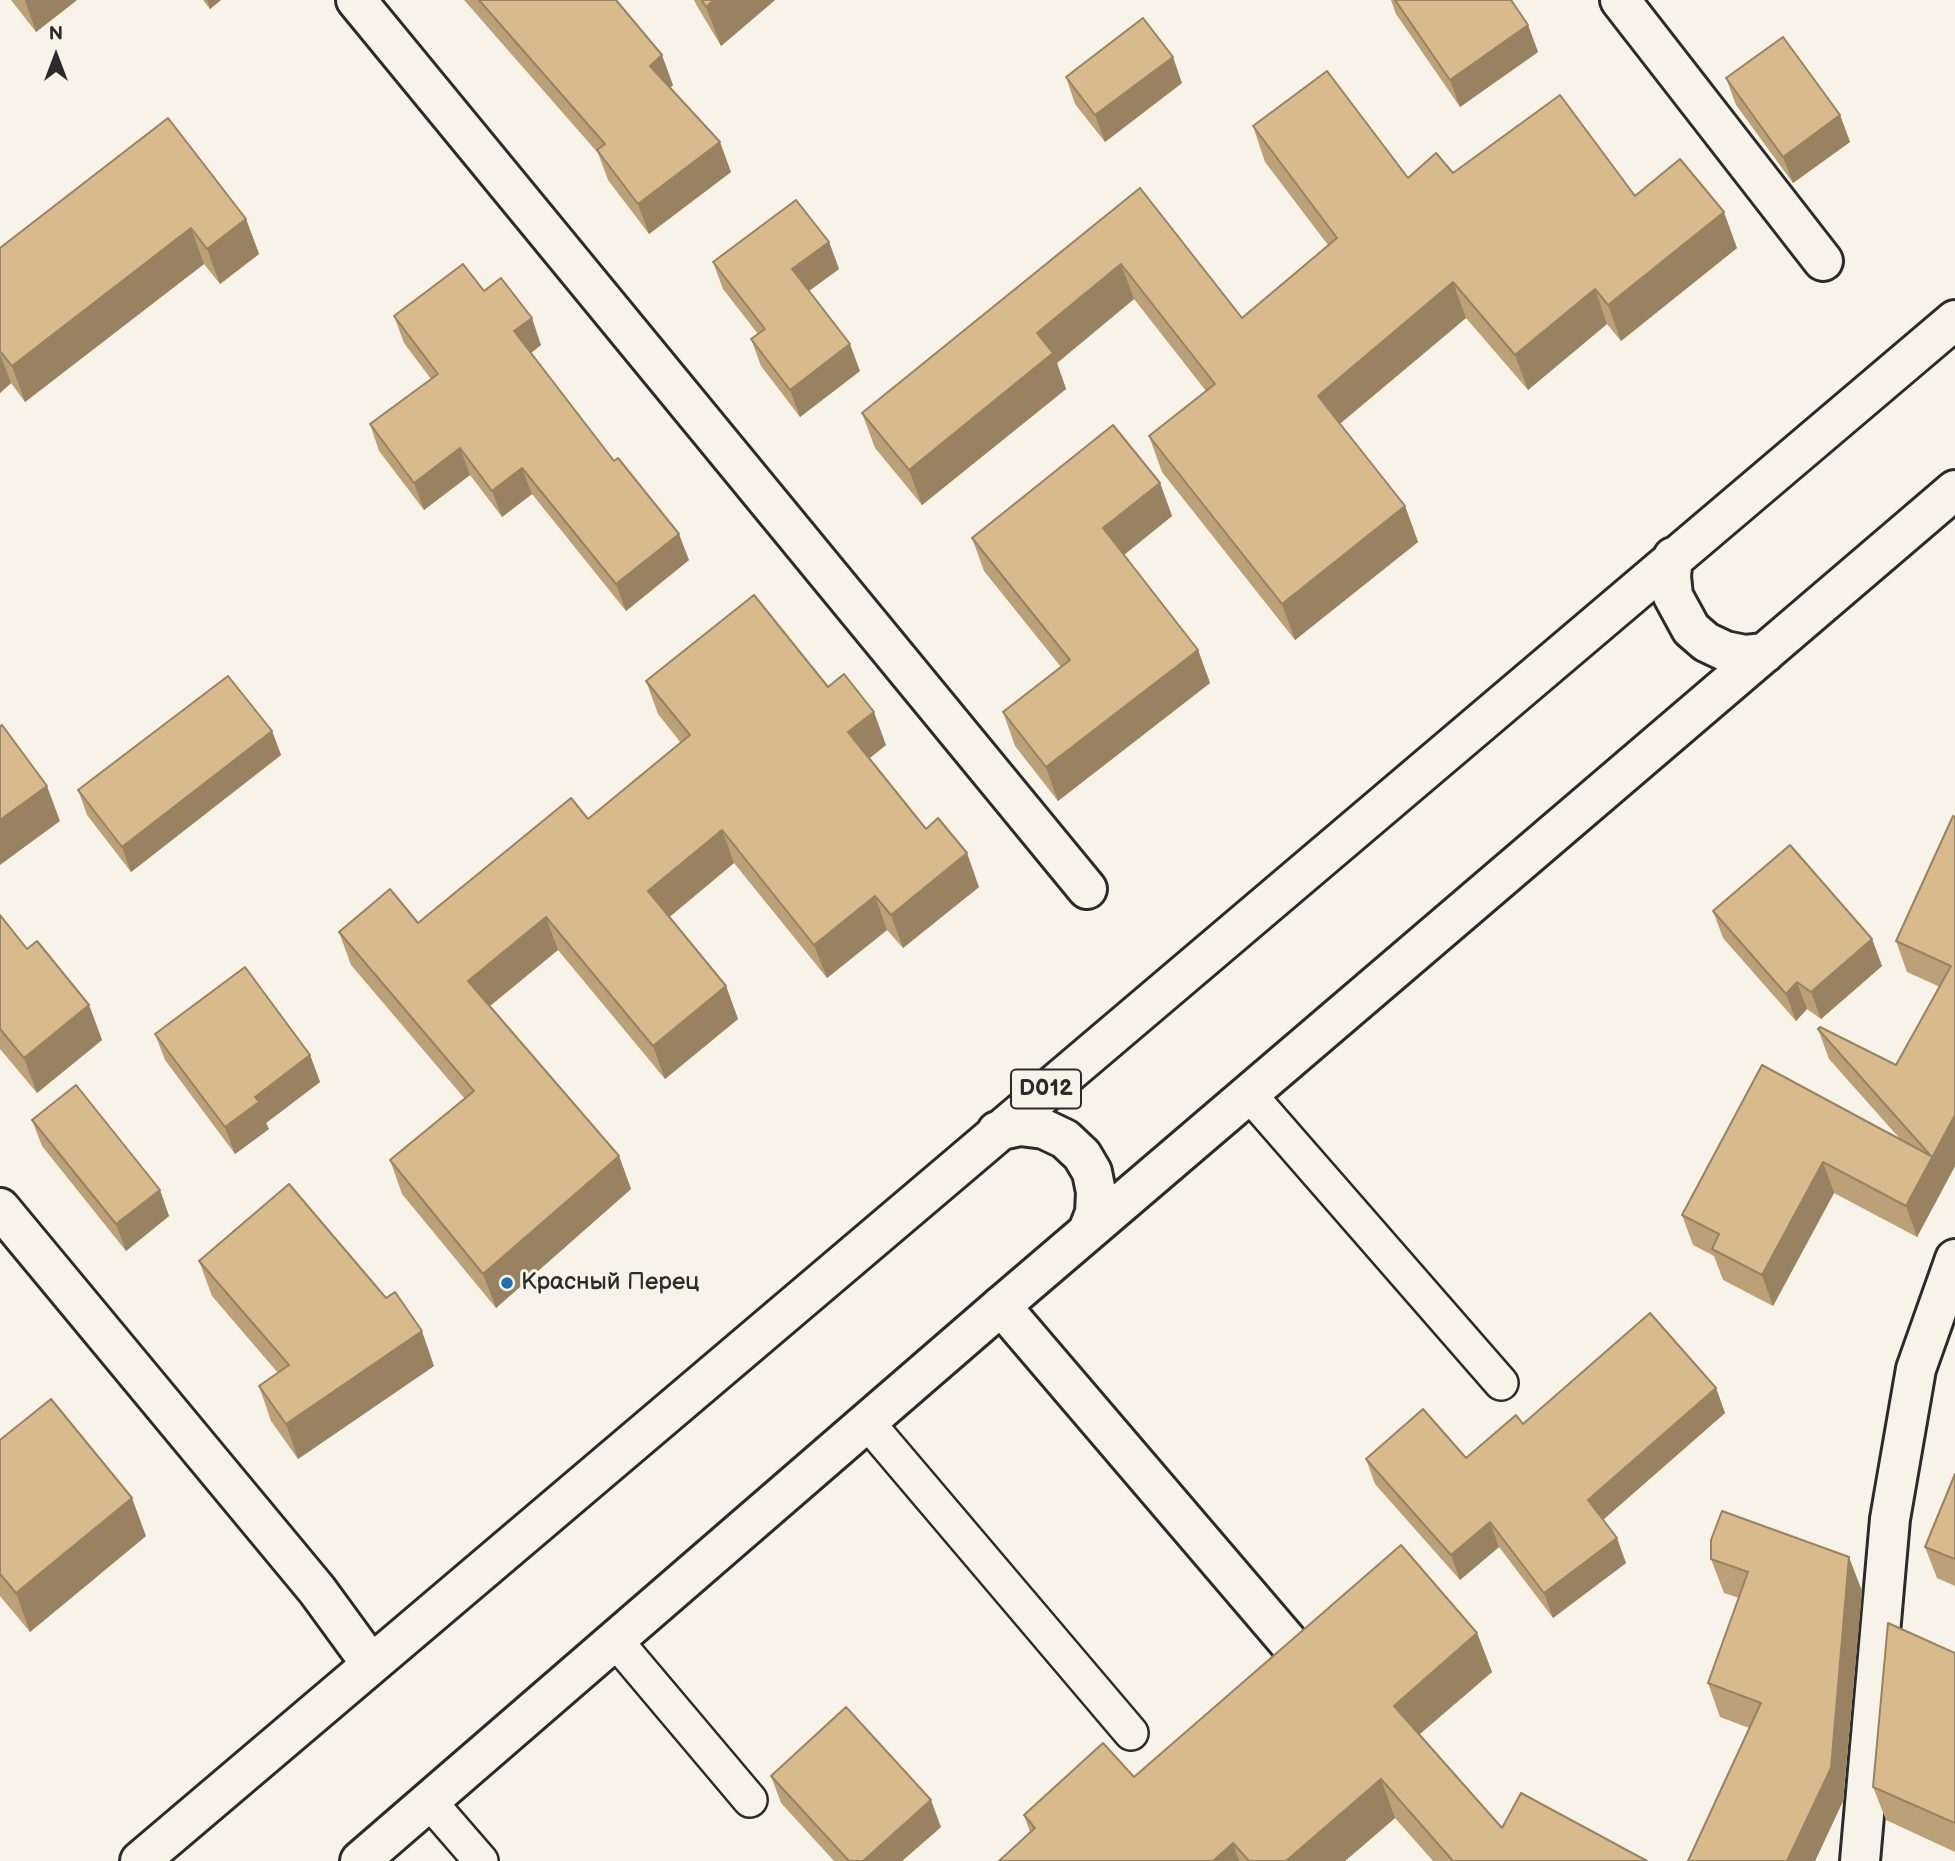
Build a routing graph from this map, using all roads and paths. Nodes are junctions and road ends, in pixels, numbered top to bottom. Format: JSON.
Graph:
{"nodes":[{"id":1,"x":356,"y":0,"type":"edge"},
{"id":2,"x":1620,"y":0,"type":"edge"},
{"id":3,"x":1824,"y":261,"type":"dead end"},
{"id":4,"x":1955,"y":320,"type":"edge"},
{"id":5,"x":1955,"y":490,"type":"edge"},
{"id":6,"x":1673,"y":556,"type":"junction"},
{"id":7,"x":1765,"y":653,"type":"junction"},
{"id":8,"x":1087,"y":889,"type":"dead end"},
{"id":9,"x":1249,"y":1094,"type":"junction"},
{"id":10,"x":997,"y":1131,"type":"junction"},
{"id":11,"x":0,"y":1208,"type":"edge"},
{"id":12,"x":1088,"y":1231,"type":"junction"},
{"id":13,"x":1955,"y":1259,"type":"edge"},
{"id":14,"x":1001,"y":1306,"type":"junction"},
{"id":15,"x":1502,"y":1383,"type":"dead end"},
{"id":16,"x":867,"y":1422,"type":"junction"},
{"id":17,"x":615,"y":1640,"type":"junction"},
{"id":18,"x":1295,"y":1650,"type":"edge"},
{"id":19,"x":371,"y":1664,"type":"junction"},
{"id":20,"x":1131,"y":1733,"type":"dead end"},
{"id":21,"x":750,"y":1800,"type":"dead end"},
{"id":22,"x":429,"y":1801,"type":"junction"},
{"id":23,"x":140,"y":1861,"type":"edge"},
{"id":24,"x":360,"y":1861,"type":"edge"},
{"id":25,"x":481,"y":1861,"type":"edge"},
{"id":26,"x":1860,"y":1861,"type":"edge"}],
"edges":[{"from":1,"to":8,"type":"main road"},
{"from":2,"to":3,"type":"main road"},
{"from":4,"to":6,"type":"main road","number":"D012"},
{"from":5,"to":7,"type":"main road"},
{"from":6,"to":7,"type":"main road"},
{"from":6,"to":10,"type":"main road","number":"D012"},
{"from":7,"to":9,"type":"main road"},
{"from":9,"to":12,"type":"main road"},
{"from":9,"to":15,"type":"lane"},
{"from":10,"to":12,"type":"main road"},
{"from":10,"to":19,"type":"main road","number":"D012"},
{"from":11,"to":19,"type":"main road"},
{"from":12,"to":14,"type":"main road"},
{"from":13,"to":26,"type":"main road"},
{"from":14,"to":16,"type":"main road"},
{"from":14,"to":18,"type":"main road"},
{"from":16,"to":17,"type":"main road"},
{"from":16,"to":20,"type":"lane"},
{"from":17,"to":21,"type":"lane"},
{"from":17,"to":22,"type":"main road"},
{"from":19,"to":23,"type":"main road","number":"D012"},
{"from":22,"to":24,"type":"main road"},
{"from":22,"to":25,"type":"lane"}]}
